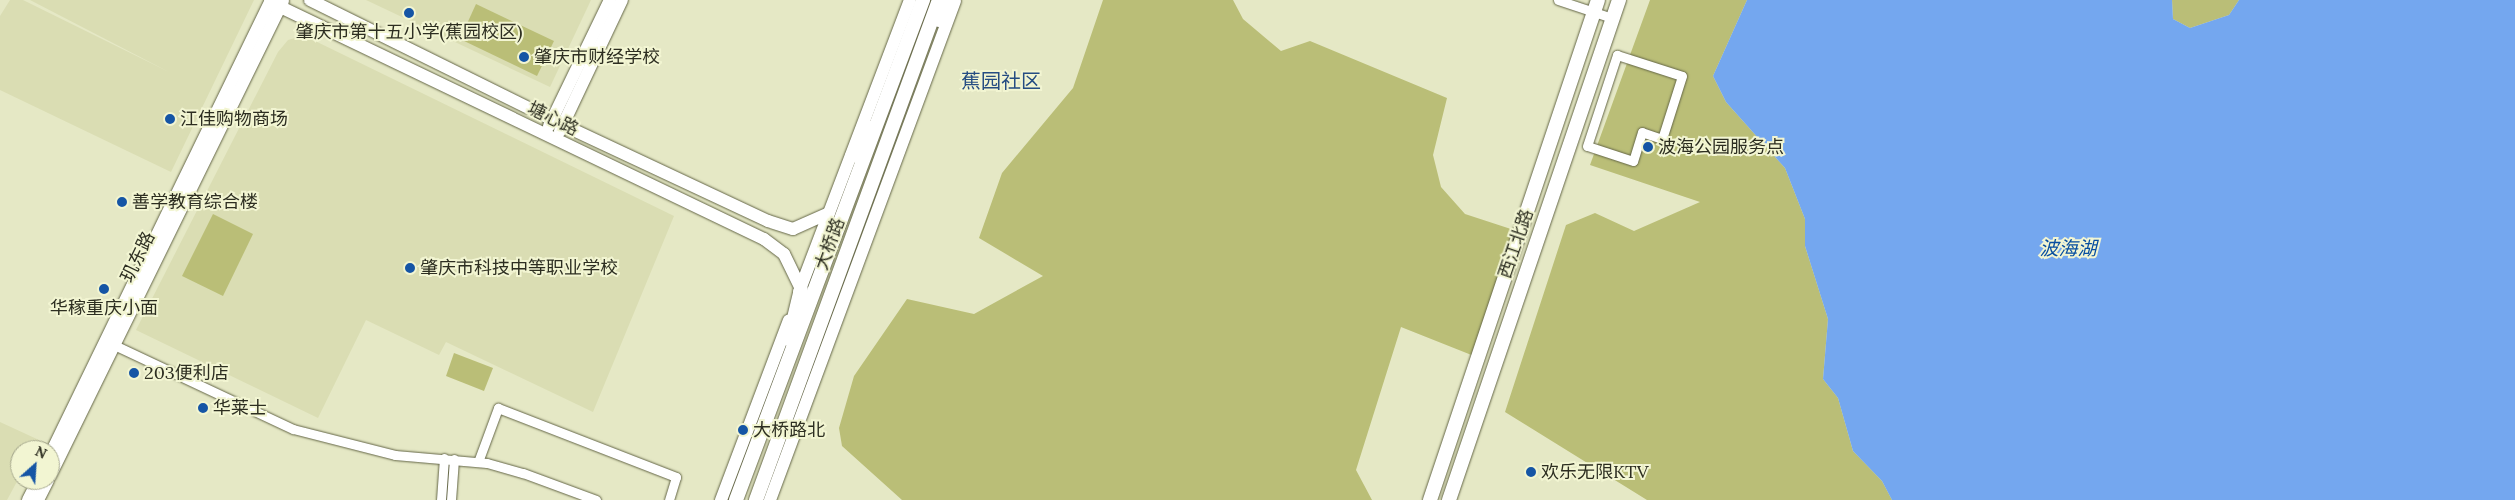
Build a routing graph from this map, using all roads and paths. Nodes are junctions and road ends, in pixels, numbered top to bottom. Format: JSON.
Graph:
{"nodes":[{"id":1,"x":310,"y":0,"type":"edge"},
{"id":2,"x":610,"y":0,"type":"edge"},
{"id":3,"x":622,"y":0,"type":"edge"},
{"id":4,"x":910,"y":0,"type":"edge"},
{"id":5,"x":923,"y":0,"type":"edge"},
{"id":6,"x":939,"y":0,"type":"edge"},
{"id":7,"x":950,"y":0,"type":"edge"},
{"id":8,"x":955,"y":0,"type":"edge"},
{"id":9,"x":1558,"y":0,"type":"edge"},
{"id":10,"x":1619,"y":0,"type":"edge"},
{"id":11,"x":276,"y":2,"type":"edge"},
{"id":12,"x":1596,"y":6,"type":"edge"},
{"id":13,"x":1612,"y":18,"type":"junction"},
{"id":14,"x":1682,"y":76,"type":"joint"},
{"id":15,"x":912,"y":77,"type":"junction"},
{"id":16,"x":887,"y":97,"type":"junction"},
{"id":17,"x":558,"y":122,"type":"junction"},
{"id":18,"x":550,"y":137,"type":"junction"},
{"id":19,"x":852,"y":156,"type":"junction"},
{"id":20,"x":829,"y":213,"type":"junction"},
{"id":21,"x":800,"y":289,"type":"junction"},
{"id":22,"x":110,"y":343,"type":"junction"},
{"id":23,"x":779,"y":388,"type":"junction"},
{"id":24,"x":58,"y":440,"type":"edge"},
{"id":25,"x":60,"y":454,"type":"edge"},
{"id":26,"x":444,"y":458,"type":"junction"},
{"id":27,"x":454,"y":460,"type":"junction"},
{"id":28,"x":478,"y":462,"type":"junction"},
{"id":29,"x":1438,"y":477,"type":"junction"},
{"id":30,"x":1454,"y":482,"type":"junction"},
{"id":31,"x":760,"y":498,"type":"edge"},
{"id":32,"x":441,"y":500,"type":"edge"},
{"id":33,"x":451,"y":500,"type":"edge"},
{"id":34,"x":596,"y":500,"type":"edge"},
{"id":35,"x":668,"y":500,"type":"edge"},
{"id":36,"x":720,"y":500,"type":"edge"},
{"id":37,"x":736,"y":500,"type":"edge"},
{"id":38,"x":1430,"y":500,"type":"edge"},
{"id":39,"x":1449,"y":500,"type":"edge"}],
"edges":[{"from":1,"to":17,"type":"main road","name":"塘心路"},
{"from":2,"to":17,"type":"main road"},
{"from":3,"to":17,"type":"main road"},
{"from":4,"to":19,"type":"main road"},
{"from":5,"to":16,"type":"main road","name":"大桥路"},
{"from":6,"to":15,"type":"main road","name":"大桥路"},
{"from":7,"to":15,"type":"main road"},
{"from":8,"to":31,"type":"main road"},
{"from":9,"to":12,"type":"street"},
{"from":10,"to":13,"type":"main road","name":"西江北路"},
{"from":11,"to":18,"type":"main road","name":"塘心路"},
{"from":11,"to":22,"type":"main road","name":"玑东路"},
{"from":12,"to":13,"type":"street"},
{"from":12,"to":29,"type":"main road","name":"西江北路"},
{"from":13,"to":30,"type":"main road","name":"西江北路"},
{"from":14,"to":14,"type":"street"},
{"from":15,"to":31,"type":"main road","name":"大桥路"},
{"from":16,"to":19,"type":"main road"},
{"from":16,"to":23,"type":"main road","name":"大桥路"},
{"from":17,"to":18,"type":"main road"},
{"from":17,"to":20,"type":"main road","name":"塘心路"},
{"from":18,"to":21,"type":"main road","name":"塘心路"},
{"from":19,"to":20,"type":"main road"},
{"from":20,"to":21,"type":"main road"},
{"from":21,"to":23,"type":"main road"},
{"from":21,"to":36,"type":"main road"},
{"from":22,"to":24,"type":"main road","name":"玑东路"},
{"from":22,"to":25,"type":"main road","name":"玑东路"},
{"from":22,"to":26,"type":"street"},
{"from":23,"to":37,"type":"main road","name":"大桥路"},
{"from":26,"to":27,"type":"street"},
{"from":26,"to":32,"type":"street"},
{"from":27,"to":28,"type":"street"},
{"from":27,"to":33,"type":"street"},
{"from":28,"to":34,"type":"street"},
{"from":28,"to":35,"type":"street"},
{"from":29,"to":30,"type":"main road"},
{"from":29,"to":38,"type":"main road","name":"西江北路"},
{"from":30,"to":39,"type":"main road","name":"西江北路"}]}
